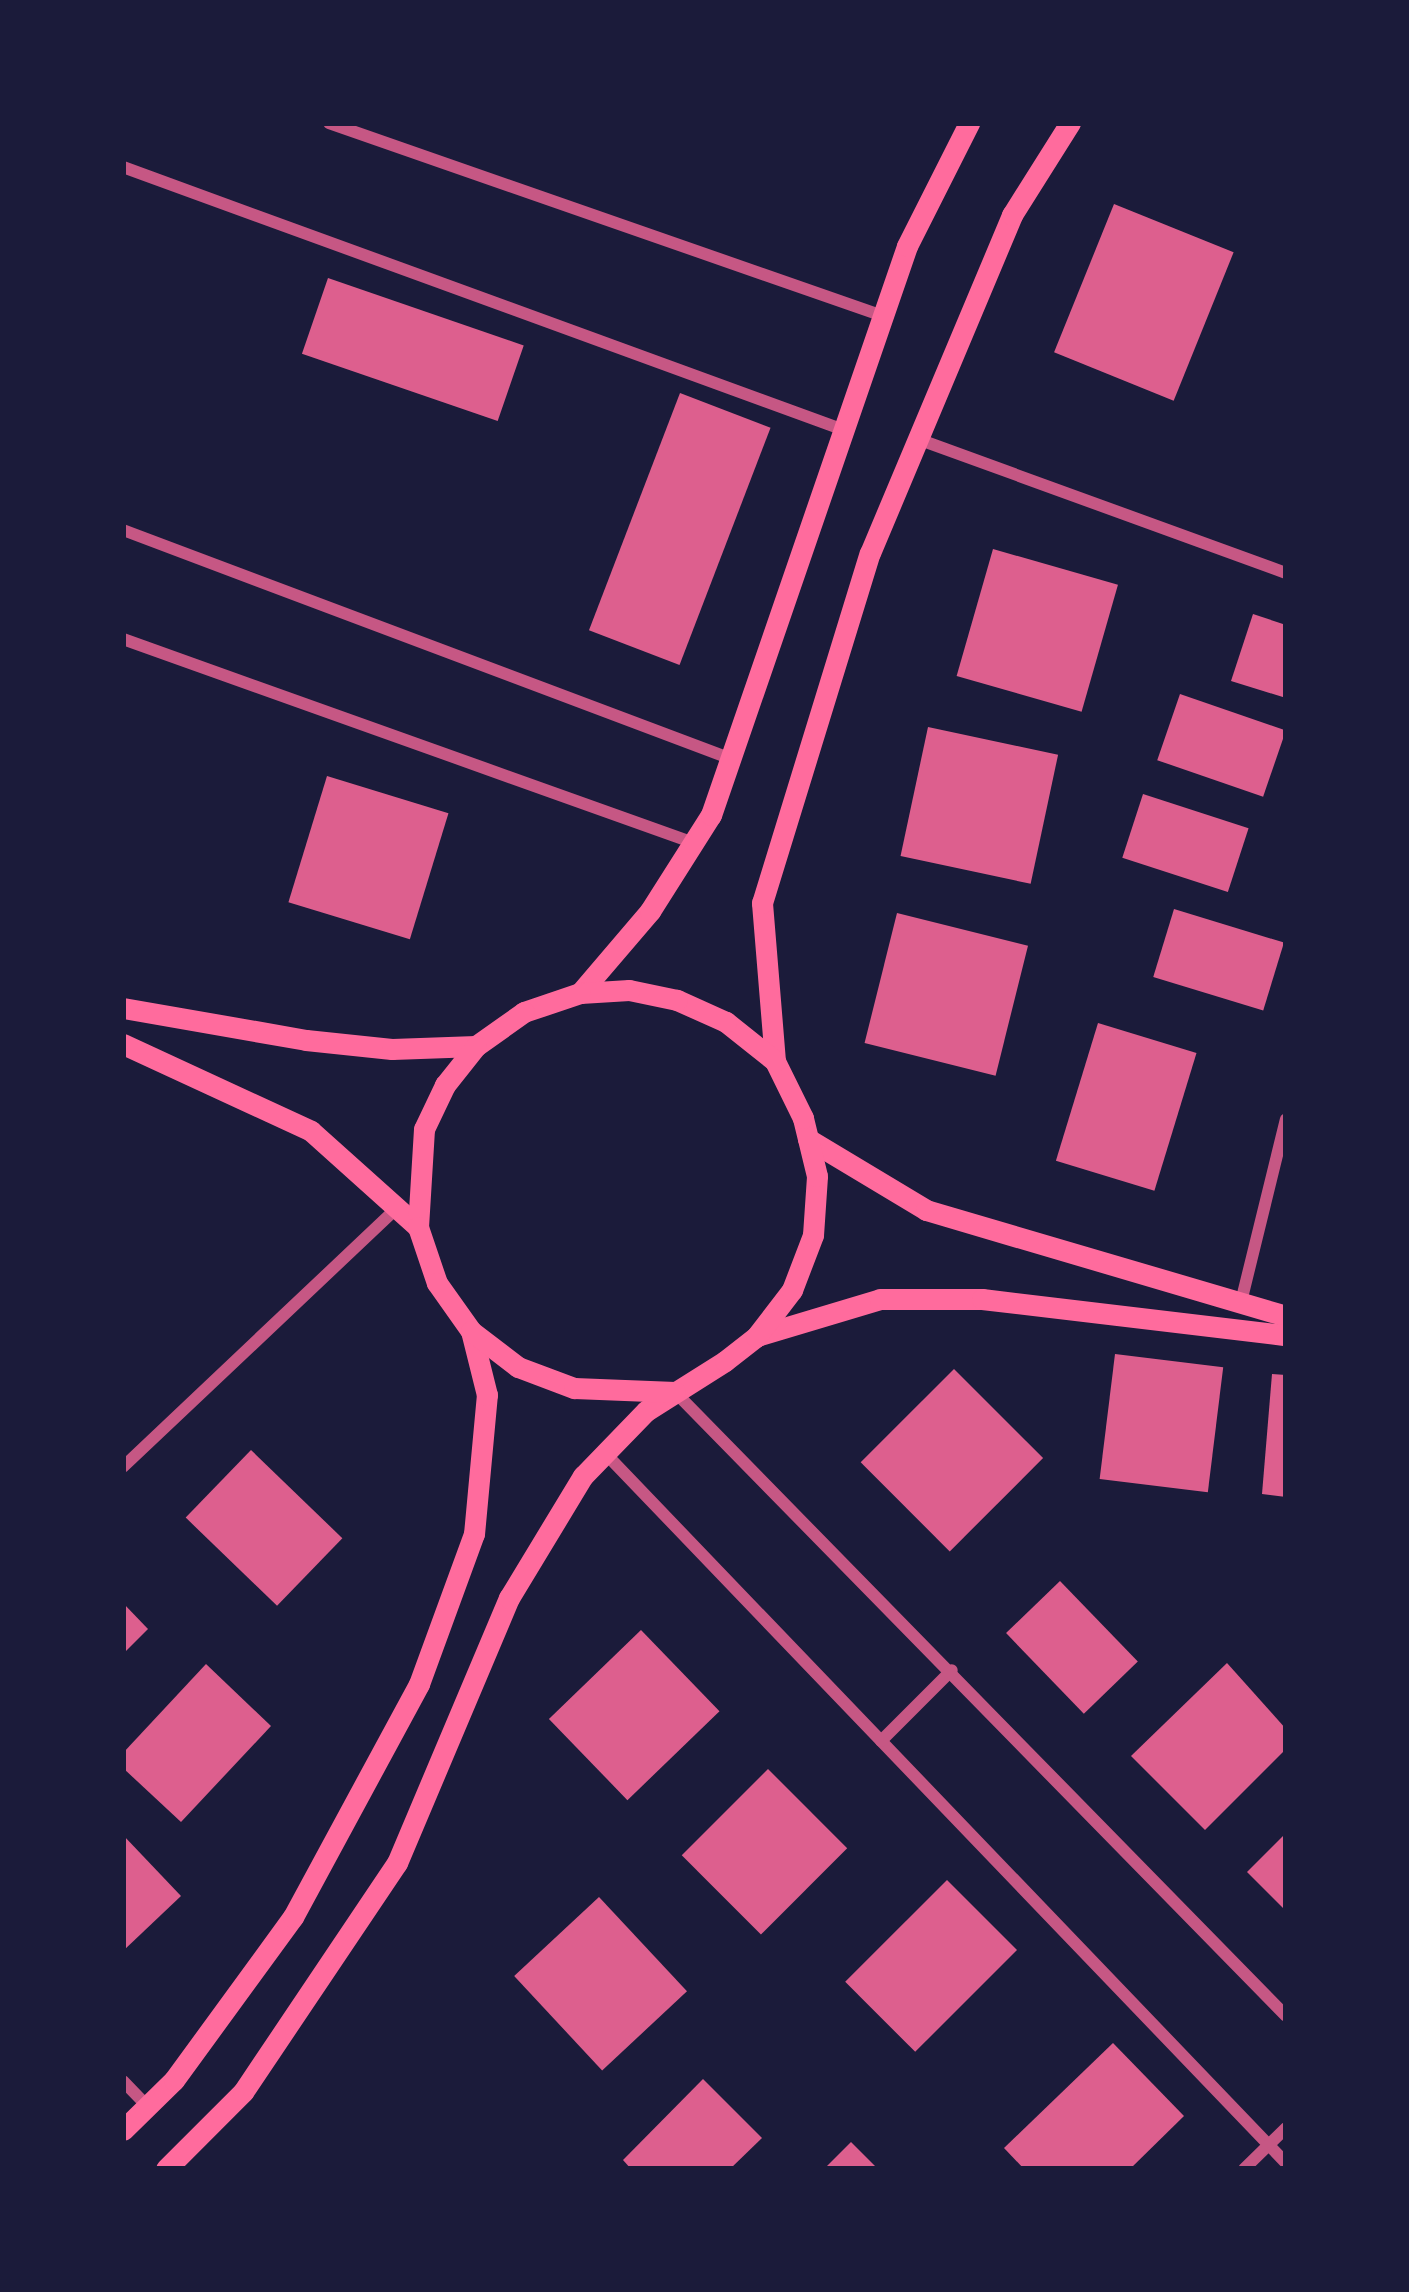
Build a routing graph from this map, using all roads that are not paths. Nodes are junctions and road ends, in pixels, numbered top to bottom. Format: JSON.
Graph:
{"nodes":[{"id":1,"x":329,"y":123,"type":"edge"},
{"id":2,"x":969,"y":123,"type":"edge"},
{"id":3,"x":1070,"y":123,"type":"edge"},
{"id":4,"x":123,"y":167,"type":"edge"},
{"id":5,"x":883,"y":316,"type":"junction"},
{"id":6,"x":845,"y":431,"type":"junction"},
{"id":7,"x":914,"y":438,"type":"junction"},
{"id":8,"x":123,"y":530,"type":"edge"},
{"id":9,"x":1286,"y":573,"type":"edge"},
{"id":10,"x":123,"y":639,"type":"edge"},
{"id":11,"x":729,"y":758,"type":"junction"},
{"id":12,"x":695,"y":844,"type":"junction"},
{"id":13,"x":580,"y":993,"type":"junction"},
{"id":14,"x":123,"y":1008,"type":"edge"},
{"id":15,"x":123,"y":1045,"type":"edge"},
{"id":16,"x":476,"y":1046,"type":"junction"},
{"id":17,"x":776,"y":1061,"type":"junction"},
{"id":18,"x":1286,"y":1119,"type":"edge"},
{"id":19,"x":808,"y":1139,"type":"junction"},
{"id":20,"x":400,"y":1205,"type":"junction"},
{"id":21,"x":418,"y":1227,"type":"junction"},
{"id":22,"x":1241,"y":1302,"type":"junction"},
{"id":23,"x":1286,"y":1316,"type":"edge"},
{"id":24,"x":472,"y":1331,"type":"junction"},
{"id":25,"x":1286,"y":1335,"type":"edge"},
{"id":26,"x":756,"y":1336,"type":"junction"},
{"id":27,"x":675,"y":1392,"type":"junction"},
{"id":28,"x":602,"y":1450,"type":"junction"},
{"id":29,"x":123,"y":1467,"type":"edge"},
{"id":30,"x":952,"y":1670,"type":"junction"},
{"id":31,"x":881,"y":1741,"type":"junction"},
{"id":32,"x":1286,"y":2016,"type":"edge"},
{"id":33,"x":123,"y":2081,"type":"edge"},
{"id":34,"x":147,"y":2106,"type":"junction"},
{"id":35,"x":1286,"y":2128,"type":"edge"},
{"id":36,"x":123,"y":2130,"type":"edge"},
{"id":37,"x":1270,"y":2145,"type":"junction"},
{"id":38,"x":1286,"y":2163,"type":"edge"},
{"id":39,"x":166,"y":2169,"type":"edge"},
{"id":40,"x":1244,"y":2169,"type":"edge"}],
"edges":[{"from":1,"to":5,"type":"street"},
{"from":2,"to":5,"type":"main road"},
{"from":3,"to":7,"type":"main road"},
{"from":4,"to":6,"type":"street"},
{"from":5,"to":6,"type":"main road"},
{"from":6,"to":11,"type":"main road"},
{"from":7,"to":9,"type":"street"},
{"from":7,"to":17,"type":"main road"},
{"from":8,"to":11,"type":"street"},
{"from":10,"to":12,"type":"street"},
{"from":11,"to":12,"type":"main road"},
{"from":12,"to":13,"type":"main road"},
{"from":13,"to":16,"type":"main road"},
{"from":13,"to":17,"type":"main road"},
{"from":14,"to":16,"type":"main road"},
{"from":15,"to":20,"type":"main road"},
{"from":16,"to":21,"type":"main road"},
{"from":17,"to":19,"type":"main road"},
{"from":18,"to":22,"type":"street"},
{"from":19,"to":22,"type":"main road"},
{"from":19,"to":26,"type":"main road"},
{"from":20,"to":21,"type":"main road"},
{"from":20,"to":29,"type":"street"},
{"from":21,"to":24,"type":"main road"},
{"from":22,"to":23,"type":"main road"},
{"from":24,"to":27,"type":"main road"},
{"from":24,"to":34,"type":"main road"},
{"from":25,"to":26,"type":"main road"},
{"from":26,"to":27,"type":"main road"},
{"from":27,"to":28,"type":"main road"},
{"from":27,"to":30,"type":"street"},
{"from":28,"to":31,"type":"street"},
{"from":28,"to":39,"type":"main road"},
{"from":30,"to":31,"type":"street"},
{"from":30,"to":32,"type":"street"},
{"from":31,"to":37,"type":"street"},
{"from":33,"to":34,"type":"street"},
{"from":34,"to":36,"type":"main road"},
{"from":35,"to":37,"type":"street"},
{"from":37,"to":38,"type":"street"},
{"from":37,"to":40,"type":"street"}]}
